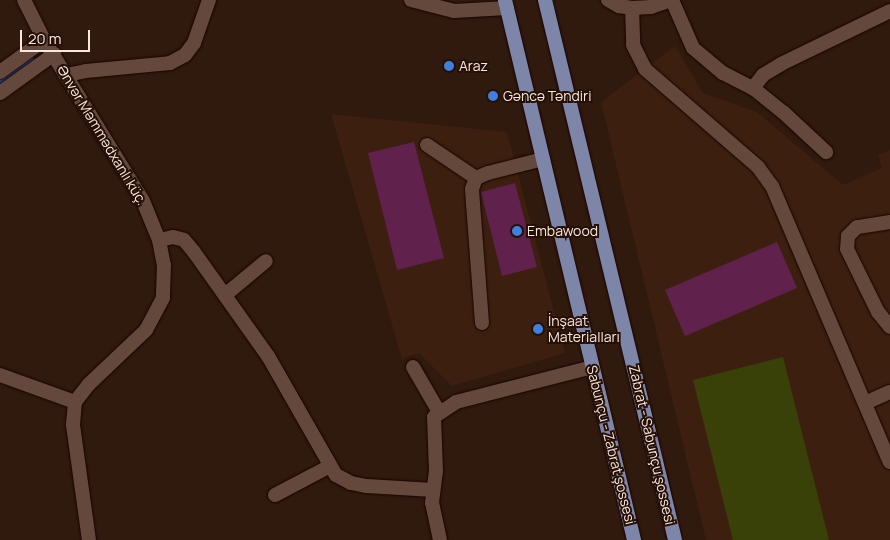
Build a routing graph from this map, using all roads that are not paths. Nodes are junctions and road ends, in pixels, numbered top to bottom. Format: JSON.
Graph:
{"nodes":[{"id":1,"x":24,"y":0,"type":"edge"},
{"id":2,"x":209,"y":0,"type":"edge"},
{"id":3,"x":411,"y":0,"type":"edge"},
{"id":4,"x":545,"y":0,"type":"edge"},
{"id":5,"x":608,"y":0,"type":"edge"},
{"id":6,"x":672,"y":0,"type":"edge"},
{"id":7,"x":652,"y":3,"type":"edge"},
{"id":8,"x":506,"y":4,"type":"edge"},
{"id":9,"x":632,"y":8,"type":"junction"},
{"id":10,"x":890,"y":11,"type":"edge"},
{"id":11,"x":44,"y":40,"type":"junction"},
{"id":12,"x":54,"y":54,"type":"junction"},
{"id":13,"x":0,"y":72,"type":"edge"},
{"id":14,"x":67,"y":75,"type":"junction"},
{"id":15,"x":753,"y":88,"type":"junction"},
{"id":16,"x":0,"y":93,"type":"edge"},
{"id":17,"x":427,"y":145,"type":"dead end"},
{"id":18,"x":826,"y":152,"type":"dead end"},
{"id":19,"x":543,"y":159,"type":"junction"},
{"id":20,"x":476,"y":178,"type":"junction"},
{"id":21,"x":890,"y":222,"type":"edge"},
{"id":22,"x":159,"y":240,"type":"junction"},
{"id":23,"x":266,"y":260,"type":"dead end"},
{"id":24,"x":225,"y":295,"type":"junction"},
{"id":25,"x":482,"y":324,"type":"dead end"},
{"id":26,"x":890,"y":327,"type":"edge"},
{"id":27,"x":413,"y":367,"type":"dead end"},
{"id":28,"x":592,"y":367,"type":"junction"},
{"id":29,"x":0,"y":375,"type":"edge"},
{"id":30,"x":890,"y":392,"type":"edge"},
{"id":31,"x":74,"y":402,"type":"junction"},
{"id":32,"x":865,"y":403,"type":"junction"},
{"id":33,"x":439,"y":412,"type":"junction"},
{"id":34,"x":890,"y":462,"type":"edge"},
{"id":35,"x":330,"y":466,"type":"junction"},
{"id":36,"x":433,"y":490,"type":"junction"},
{"id":37,"x":275,"y":495,"type":"dead end"},
{"id":38,"x":89,"y":540,"type":"edge"},
{"id":39,"x":440,"y":540,"type":"edge"},
{"id":40,"x":634,"y":540,"type":"edge"},
{"id":41,"x":674,"y":540,"type":"edge"}],
"edges":[{"from":1,"to":11,"type":"street","name":"Ənvər Məmmədxanlı küç."},
{"from":2,"to":14,"type":"street"},
{"from":3,"to":8,"type":"street"},
{"from":4,"to":41,"type":"main road","name":"Zabrat - Sabunçu şossesi"},
{"from":5,"to":9,"type":"street"},
{"from":6,"to":7,"type":"street"},
{"from":6,"to":15,"type":"street"},
{"from":7,"to":9,"type":"street"},
{"from":8,"to":19,"type":"main road","name":"Sabunçu - Zabrat şossesi"},
{"from":9,"to":32,"type":"street"},
{"from":10,"to":15,"type":"street"},
{"from":11,"to":12,"type":"street","name":"Ənvər Məmmədxanlı küç."},
{"from":11,"to":13,"type":"street"},
{"from":12,"to":14,"type":"street","name":"Ənvər Məmmədxanlı küç."},
{"from":12,"to":16,"type":"street"},
{"from":14,"to":22,"type":"street","name":"Ənvər Məmmədxanlı küç."},
{"from":15,"to":18,"type":"street"},
{"from":17,"to":20,"type":"street"},
{"from":19,"to":20,"type":"street"},
{"from":19,"to":28,"type":"main road","name":"Sabunçu - Zabrat şossesi"},
{"from":20,"to":25,"type":"street"},
{"from":21,"to":26,"type":"street"},
{"from":22,"to":24,"type":"street"},
{"from":22,"to":31,"type":"street","name":"Ənvər Məmmədxanlı küç."},
{"from":23,"to":24,"type":"street"},
{"from":24,"to":35,"type":"street"},
{"from":27,"to":33,"type":"street"},
{"from":28,"to":33,"type":"street"},
{"from":28,"to":40,"type":"main road","name":"Sabunçu - Zabrat şossesi"},
{"from":29,"to":31,"type":"street"},
{"from":30,"to":32,"type":"street"},
{"from":31,"to":38,"type":"street"},
{"from":32,"to":34,"type":"street"},
{"from":33,"to":36,"type":"street"},
{"from":35,"to":36,"type":"street"},
{"from":35,"to":37,"type":"street"},
{"from":36,"to":39,"type":"street"}]}
